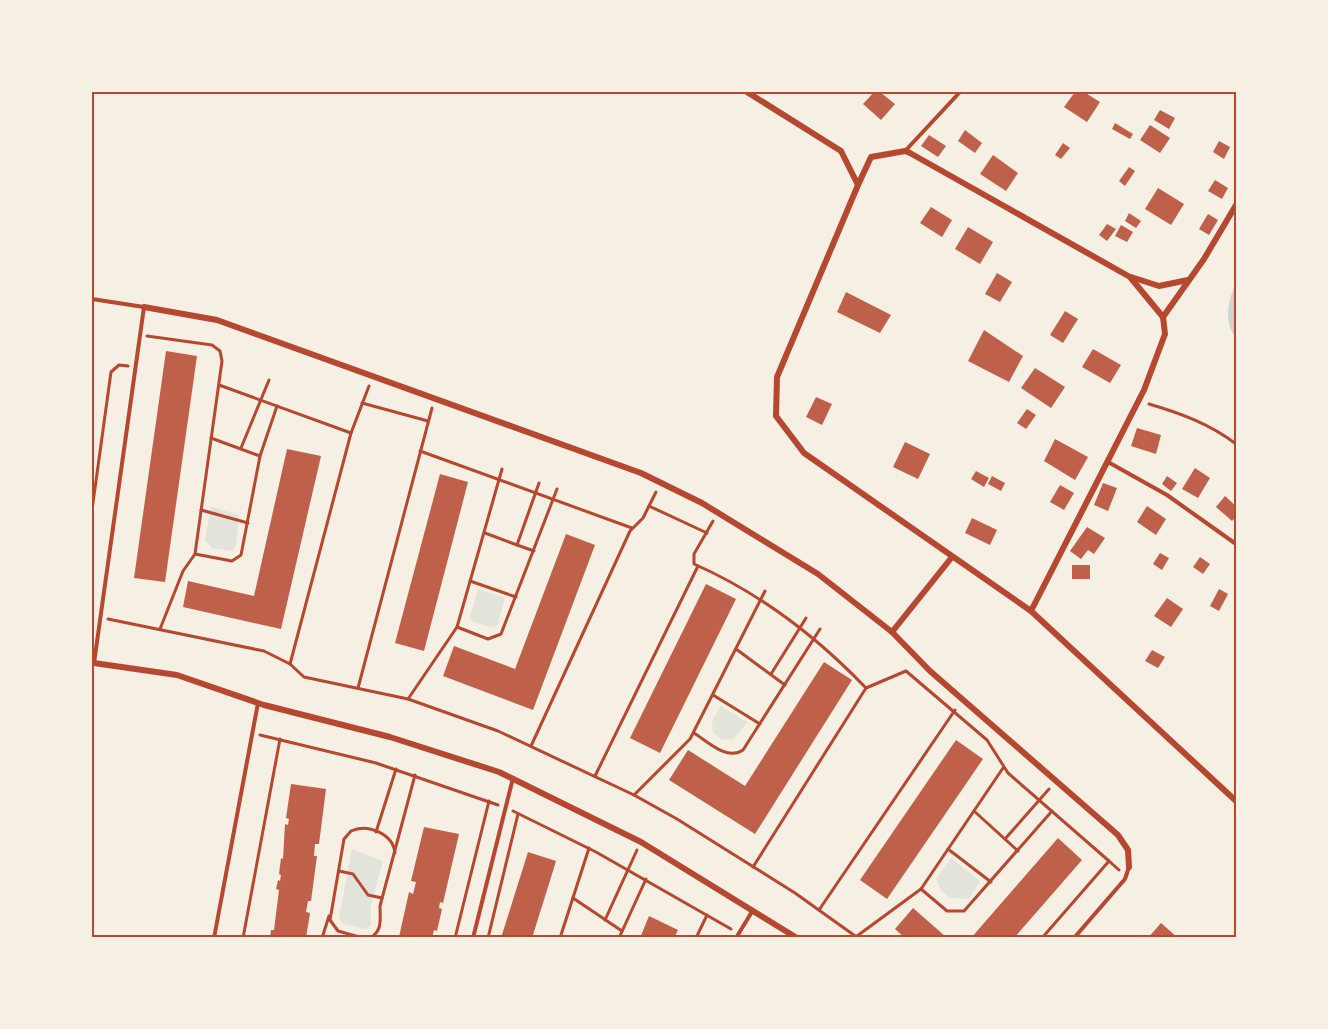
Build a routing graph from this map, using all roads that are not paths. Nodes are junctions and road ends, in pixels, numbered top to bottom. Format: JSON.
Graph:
{"nodes":[{"id":1,"x":747,"y":92,"type":"edge"},
{"id":2,"x":960,"y":92,"type":"edge"},
{"id":3,"x":905,"y":151,"type":"junction"},
{"id":4,"x":858,"y":184,"type":"junction"},
{"id":5,"x":1236,"y":205,"type":"edge"},
{"id":6,"x":1130,"y":277,"type":"junction"},
{"id":7,"x":1188,"y":280,"type":"junction"},
{"id":8,"x":92,"y":299,"type":"edge"},
{"id":9,"x":144,"y":307,"type":"junction"},
{"id":10,"x":1163,"y":317,"type":"junction"},
{"id":11,"x":1108,"y":462,"type":"junction"},
{"id":12,"x":1236,"y":544,"type":"edge"},
{"id":13,"x":952,"y":557,"type":"junction"},
{"id":14,"x":1031,"y":611,"type":"junction"},
{"id":15,"x":892,"y":632,"type":"junction"},
{"id":16,"x":94,"y":663,"type":"joint"},
{"id":17,"x":258,"y":702,"type":"junction"},
{"id":18,"x":513,"y":778,"type":"junction"},
{"id":19,"x":1236,"y":801,"type":"edge"},
{"id":20,"x":1129,"y":867,"type":"joint"},
{"id":21,"x":754,"y":909,"type":"junction"},
{"id":22,"x":214,"y":938,"type":"edge"},
{"id":23,"x":473,"y":938,"type":"edge"},
{"id":24,"x":736,"y":938,"type":"edge"},
{"id":25,"x":797,"y":938,"type":"edge"},
{"id":26,"x":1074,"y":938,"type":"edge"}],
"edges":[{"from":1,"to":4,"type":"street"},
{"from":2,"to":3,"type":"lane"},
{"from":3,"to":4,"type":"street"},
{"from":3,"to":6,"type":"street"},
{"from":4,"to":13,"type":"street"},
{"from":5,"to":7,"type":"street"},
{"from":6,"to":7,"type":"street"},
{"from":6,"to":10,"type":"street"},
{"from":7,"to":10,"type":"street"},
{"from":8,"to":9,"type":"lane"},
{"from":9,"to":15,"type":"street"},
{"from":9,"to":16,"type":"lane"},
{"from":10,"to":11,"type":"street"},
{"from":11,"to":12,"type":"lane"},
{"from":11,"to":14,"type":"street"},
{"from":13,"to":14,"type":"street"},
{"from":13,"to":15,"type":"street"},
{"from":14,"to":19,"type":"street"},
{"from":15,"to":20,"type":"street"},
{"from":16,"to":17,"type":"street"},
{"from":17,"to":18,"type":"street"},
{"from":17,"to":22,"type":"lane"},
{"from":18,"to":21,"type":"street"},
{"from":18,"to":23,"type":"lane"},
{"from":20,"to":26,"type":"lane"},
{"from":21,"to":24,"type":"lane"},
{"from":21,"to":25,"type":"street"}]}
